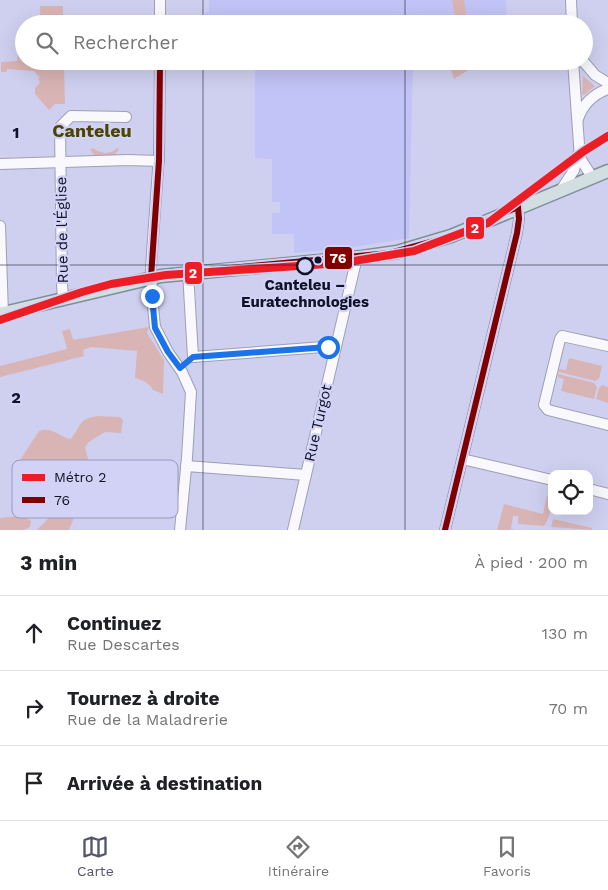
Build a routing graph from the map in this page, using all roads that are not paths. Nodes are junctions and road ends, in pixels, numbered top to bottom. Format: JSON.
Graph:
{"nodes":[{"id":1,"x":160,"y":0,"type":"edge"},
{"id":2,"x":570,"y":0,"type":"edge"},
{"id":3,"x":160,"y":15,"type":"edge"},
{"id":4,"x":571,"y":15,"type":"edge"},
{"id":5,"x":160,"y":70,"type":"edge"},
{"id":6,"x":574,"y":70,"type":"edge"},
{"id":7,"x":591,"y":70,"type":"edge"},
{"id":8,"x":608,"y":84,"type":"edge"},
{"id":9,"x":608,"y":89,"type":"edge"},
{"id":10,"x":126,"y":118,"type":"dead end"},
{"id":11,"x":578,"y":120,"type":"junction"},
{"id":12,"x":578,"y":148,"type":"junction"},
{"id":13,"x":159,"y":161,"type":"junction"},
{"id":14,"x":61,"y":162,"type":"junction"},
{"id":15,"x":0,"y":164,"type":"edge"},
{"id":16,"x":608,"y":171,"type":"edge"},
{"id":17,"x":592,"y":177,"type":"junction"},
{"id":18,"x":561,"y":190,"type":"junction"},
{"id":19,"x":518,"y":207,"type":"junction"},
{"id":20,"x":0,"y":226,"type":"edge"},
{"id":21,"x":356,"y":257,"type":"junction"},
{"id":22,"x":188,"y":272,"type":"junction"},
{"id":23,"x":151,"y":277,"type":"junction"},
{"id":24,"x":64,"y":298,"type":"junction"},
{"id":25,"x":2,"y":314,"type":"edge"},
{"id":26,"x":336,"y":346,"type":"junction"},
{"id":27,"x":608,"y":346,"type":"edge"},
{"id":28,"x":193,"y":357,"type":"junction"},
{"id":29,"x":180,"y":368,"type":"junction"},
{"id":30,"x":608,"y":425,"type":"edge"},
{"id":31,"x":462,"y":458,"type":"junction"},
{"id":32,"x":186,"y":466,"type":"junction"},
{"id":33,"x":306,"y":475,"type":"junction"},
{"id":34,"x":548,"y":479,"type":"edge"},
{"id":35,"x":593,"y":490,"type":"edge"},
{"id":36,"x":608,"y":494,"type":"edge"},
{"id":37,"x":180,"y":530,"type":"edge"},
{"id":38,"x":293,"y":530,"type":"edge"},
{"id":39,"x":445,"y":530,"type":"edge"}],
"edges":[{"from":1,"to":3,"type":"street"},
{"from":2,"to":4,"type":"street"},
{"from":5,"to":13,"type":"street"},
{"from":6,"to":11,"type":"street"},
{"from":7,"to":8,"type":"street"},
{"from":9,"to":11,"type":"street"},
{"from":10,"to":14,"type":"street","name":"Rue de l'Église"},
{"from":11,"to":12,"type":"street"},
{"from":12,"to":17,"type":"street"},
{"from":12,"to":18,"type":"street"},
{"from":13,"to":14,"type":"street"},
{"from":13,"to":23,"type":"street"},
{"from":14,"to":15,"type":"street"},
{"from":14,"to":24,"type":"street","name":"Rue de l'Église"},
{"from":16,"to":17,"type":"main road"},
{"from":17,"to":18,"type":"main road"},
{"from":18,"to":19,"type":"main road"},
{"from":19,"to":21,"type":"main road"},
{"from":19,"to":31,"type":"street"},
{"from":20,"to":25,"type":"street"},
{"from":21,"to":22,"type":"main road"},
{"from":21,"to":26,"type":"street","name":"Rue Turgot"},
{"from":22,"to":23,"type":"main road"},
{"from":22,"to":28,"type":"street"},
{"from":23,"to":24,"type":"main road"},
{"from":23,"to":29,"type":"street"},
{"from":24,"to":25,"type":"main road"},
{"from":26,"to":28,"type":"street"},
{"from":26,"to":33,"type":"street","name":"Rue Turgot"},
{"from":27,"to":30,"type":"street"},
{"from":28,"to":29,"type":"street"},
{"from":29,"to":32,"type":"street"},
{"from":31,"to":34,"type":"street"},
{"from":31,"to":39,"type":"street"},
{"from":32,"to":33,"type":"street"},
{"from":32,"to":37,"type":"street"},
{"from":33,"to":38,"type":"street","name":"Rue Turgot"},
{"from":35,"to":36,"type":"street"}]}
